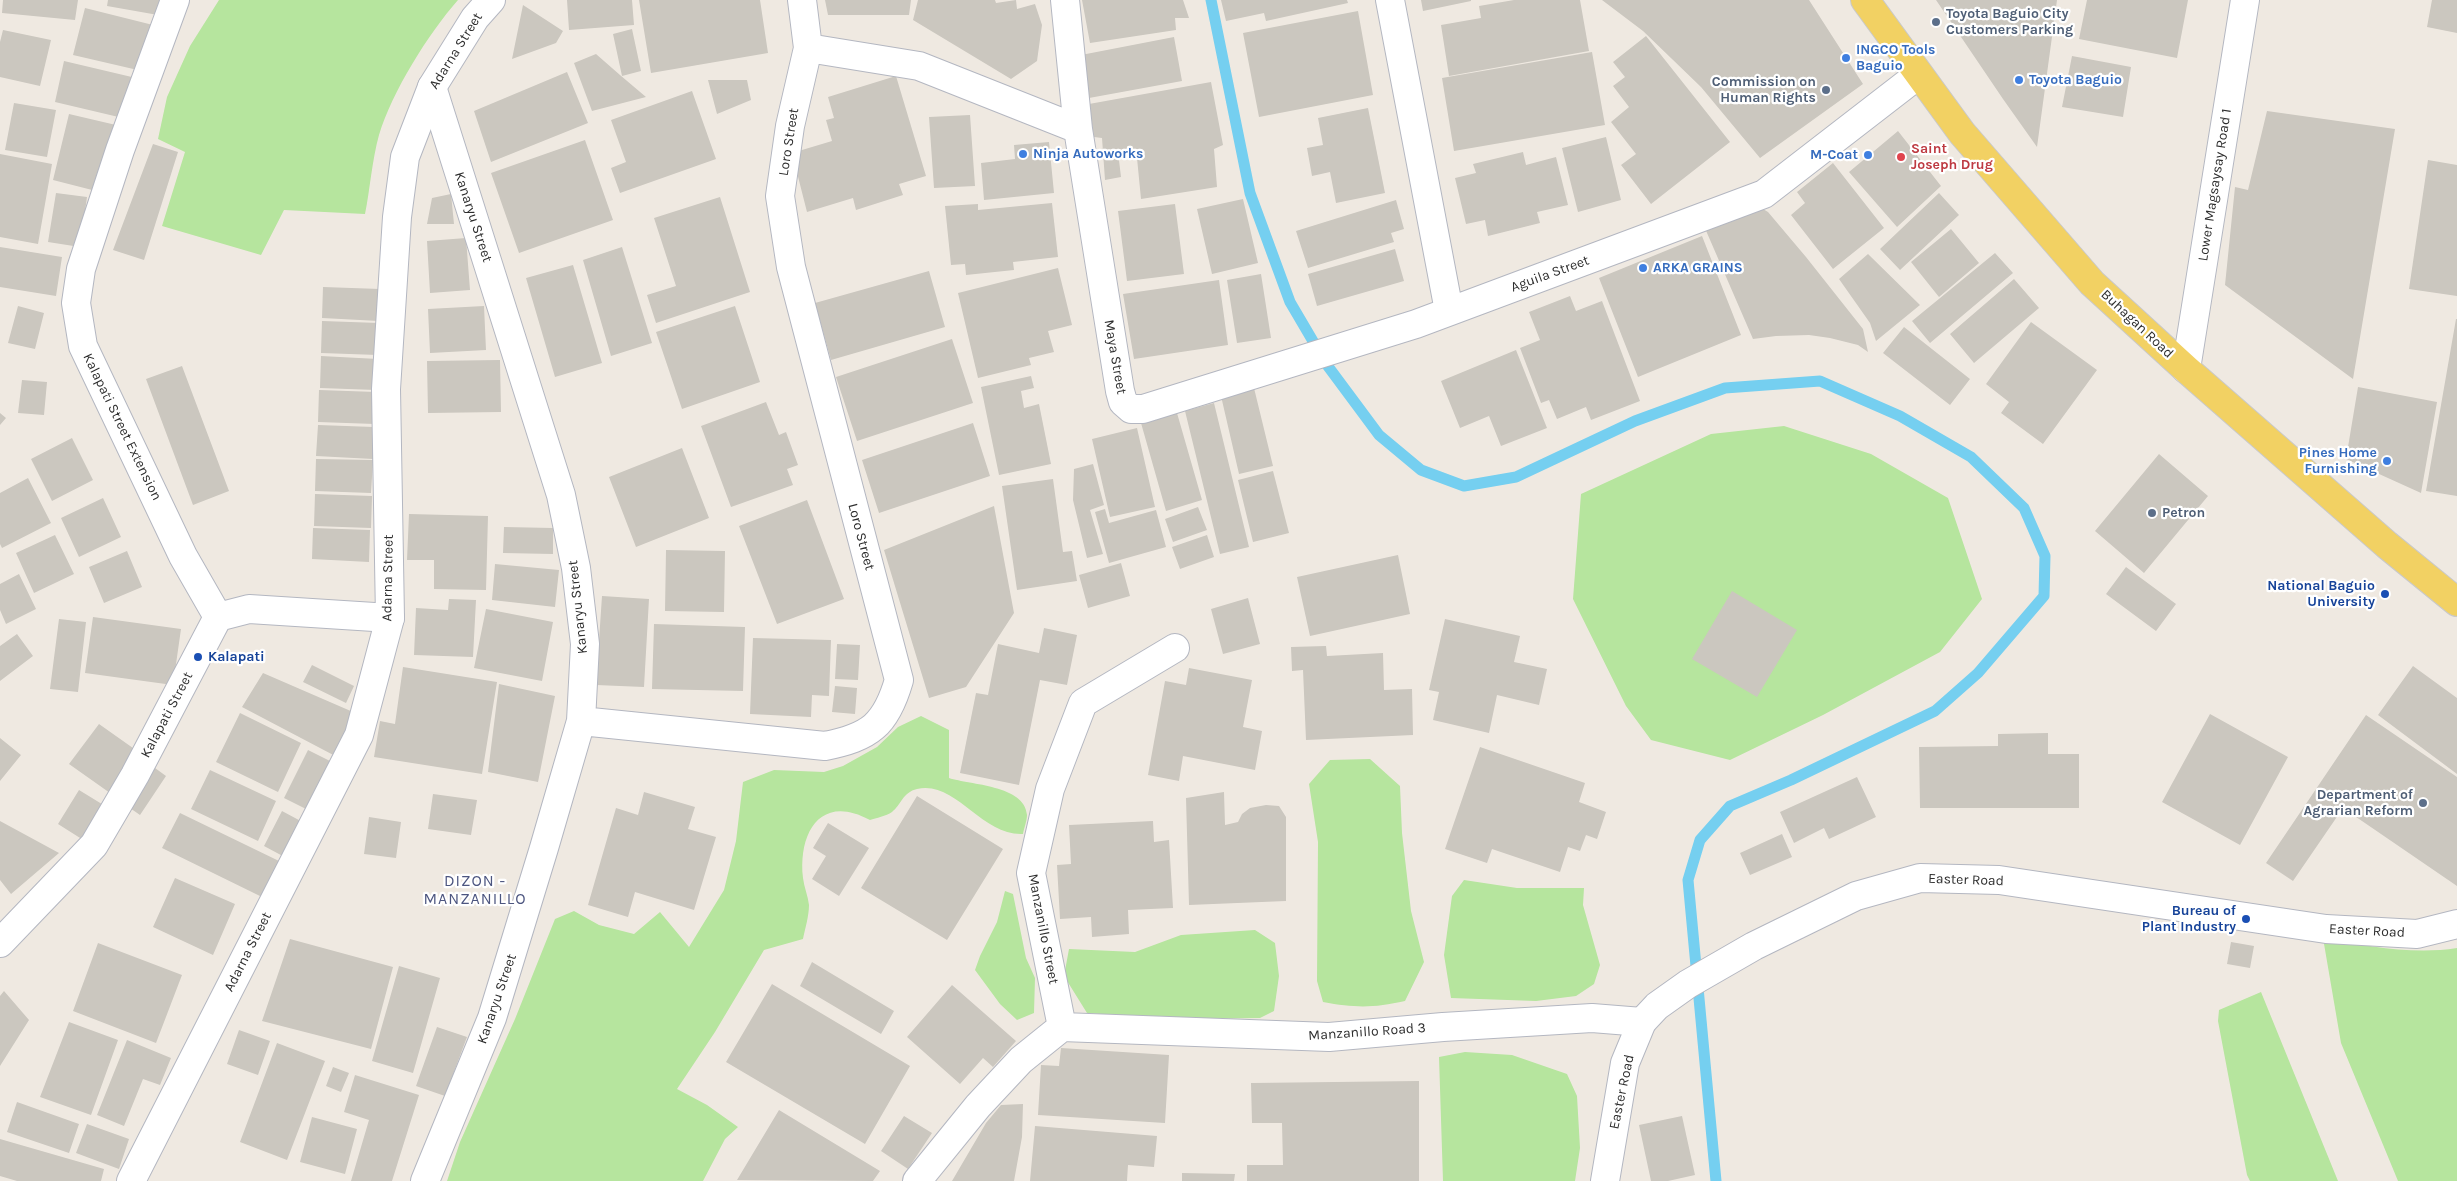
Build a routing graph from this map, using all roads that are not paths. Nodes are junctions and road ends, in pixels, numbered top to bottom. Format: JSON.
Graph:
{"nodes":[{"id":1,"x":175,"y":0,"type":"edge"},
{"id":2,"x":490,"y":0,"type":"edge"},
{"id":3,"x":802,"y":0,"type":"edge"},
{"id":4,"x":1065,"y":0,"type":"edge"},
{"id":5,"x":1390,"y":0,"type":"edge"},
{"id":6,"x":1865,"y":0,"type":"edge"},
{"id":7,"x":2245,"y":0,"type":"edge"},
{"id":8,"x":808,"y":48,"type":"junction"},
{"id":9,"x":1918,"y":75,"type":"junction"},
{"id":10,"x":432,"y":87,"type":"junction"},
{"id":11,"x":1078,"y":130,"type":"junction"},
{"id":12,"x":1450,"y":311,"type":"junction"},
{"id":13,"x":2186,"y":369,"type":"junction"},
{"id":14,"x":2457,"y":602,"type":"edge"},
{"id":15,"x":218,"y":617,"type":"junction"},
{"id":16,"x":390,"y":618,"type":"junction"},
{"id":17,"x":1175,"y":648,"type":"dead end"},
{"id":18,"x":581,"y":721,"type":"junction"},
{"id":19,"x":2457,"y":924,"type":"edge"},
{"id":20,"x":0,"y":944,"type":"edge"},
{"id":21,"x":1642,"y":1022,"type":"junction"},
{"id":22,"x":1062,"y":1027,"type":"junction"},
{"id":23,"x":131,"y":1181,"type":"edge"},
{"id":24,"x":425,"y":1181,"type":"edge"},
{"id":25,"x":918,"y":1181,"type":"edge"},
{"id":26,"x":1605,"y":1181,"type":"edge"}],
"edges":[{"from":1,"to":15,"type":"street","name":"Kalapati Street Extension"},
{"from":2,"to":10,"type":"street","name":"Adarna Street"},
{"from":3,"to":8,"type":"street","name":"Loro Street"},
{"from":4,"to":11,"type":"street","name":"Maya Street"},
{"from":5,"to":12,"type":"street"},
{"from":6,"to":9,"type":"main road","name":"Buhagan Road"},
{"from":7,"to":13,"type":"street","name":"Lower Magsaysay Road 1"},
{"from":8,"to":11,"type":"street"},
{"from":8,"to":18,"type":"street","name":"Loro Street"},
{"from":9,"to":12,"type":"street","name":"Aguila Street"},
{"from":9,"to":13,"type":"main road","name":"Buhagan Road"},
{"from":10,"to":16,"type":"street","name":"Adarna Street"},
{"from":10,"to":18,"type":"street","name":"Kanaryu Street"},
{"from":11,"to":12,"type":"street","name":"Maya Street"},
{"from":13,"to":14,"type":"main road","name":"Buhagan Road"},
{"from":15,"to":16,"type":"street"},
{"from":15,"to":20,"type":"street","name":"Kalapati Street"},
{"from":16,"to":23,"type":"street","name":"Adarna Street"},
{"from":17,"to":22,"type":"street","name":"Manzanillo Street"},
{"from":18,"to":24,"type":"street","name":"Kanaryu Street"},
{"from":19,"to":21,"type":"street","name":"Easter Road"},
{"from":21,"to":22,"type":"street","name":"Manzanillo Road 3"},
{"from":21,"to":26,"type":"street","name":"Easter Road"},
{"from":22,"to":25,"type":"street"}]}
